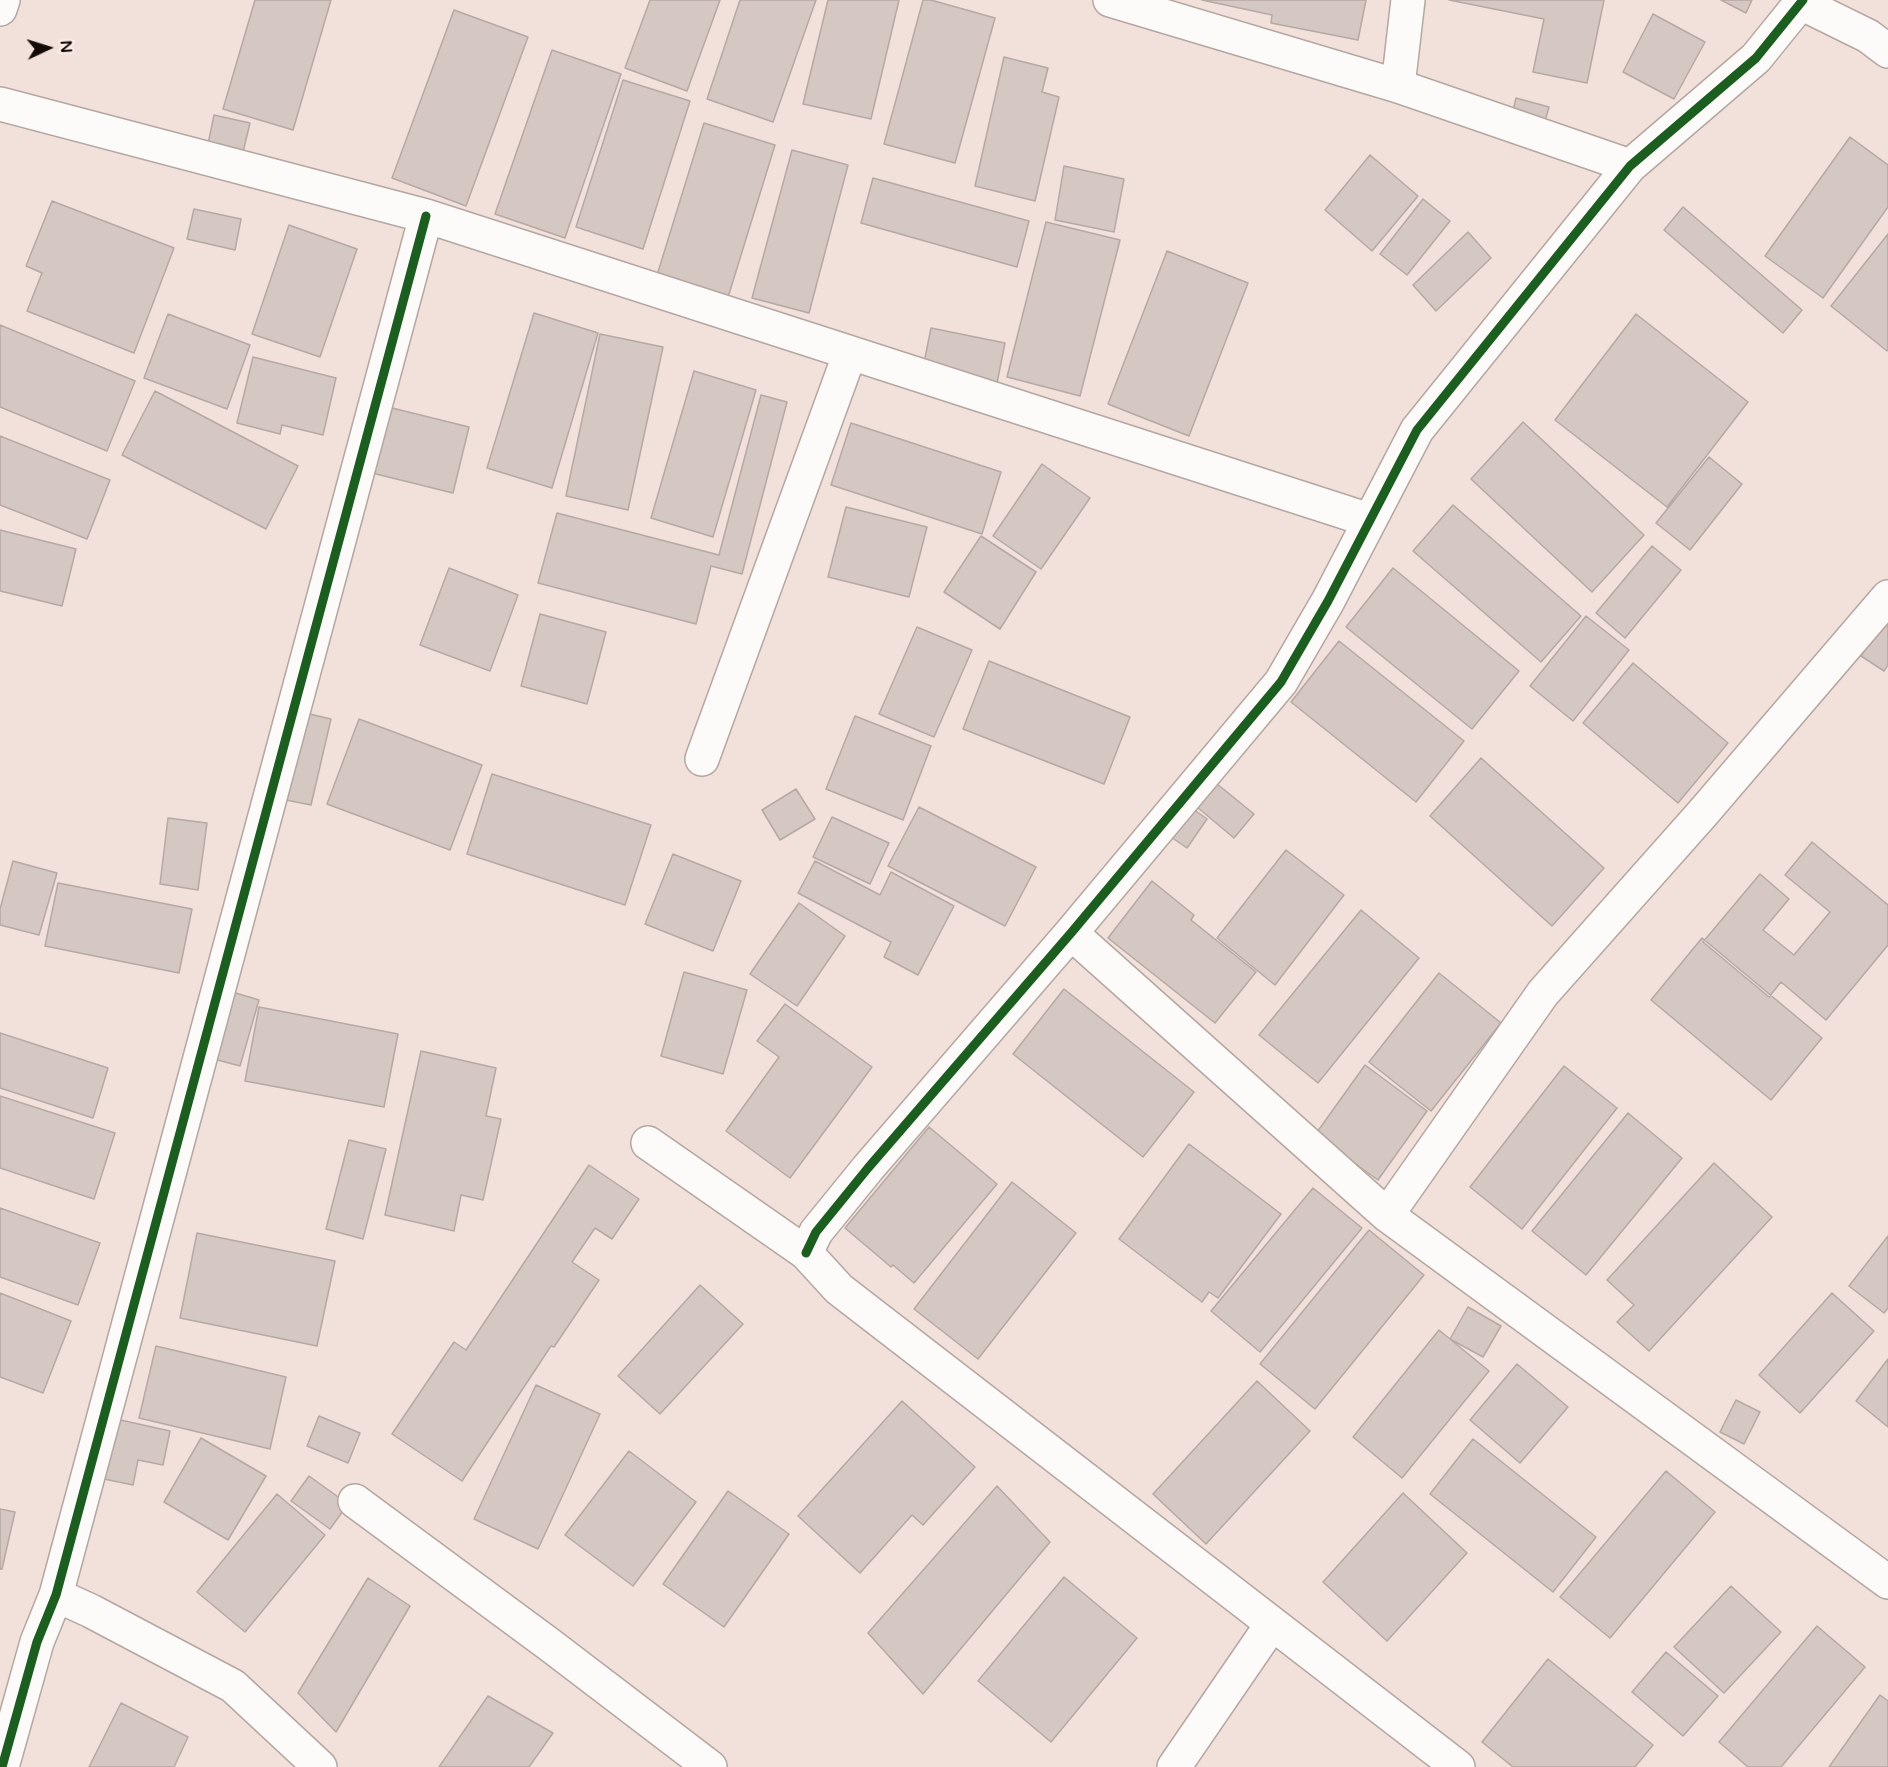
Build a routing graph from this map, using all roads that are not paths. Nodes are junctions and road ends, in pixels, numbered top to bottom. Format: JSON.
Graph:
{"nodes":[{"id":1,"x":3,"y":0,"type":"edge"},
{"id":2,"x":1110,"y":0,"type":"edge"},
{"id":3,"x":1408,"y":0,"type":"edge"},
{"id":4,"x":1802,"y":2,"type":"edge"},
{"id":5,"x":0,"y":9,"type":"edge"},
{"id":6,"x":1888,"y":51,"type":"edge"},
{"id":7,"x":1398,"y":86,"type":"junction"},
{"id":8,"x":0,"y":104,"type":"edge"},
{"id":9,"x":1630,"y":166,"type":"junction"},
{"id":10,"x":426,"y":216,"type":"junction"},
{"id":11,"x":850,"y":353,"type":"junction"},
{"id":12,"x":1370,"y":520,"type":"junction"},
{"id":13,"x":1887,"y":600,"type":"edge"},
{"id":14,"x":702,"y":759,"type":"dead end"},
{"id":15,"x":1071,"y":933,"type":"junction"},
{"id":16,"x":648,"y":1143,"type":"dead end"},
{"id":17,"x":1387,"y":1215,"type":"junction"},
{"id":18,"x":806,"y":1253,"type":"junction"},
{"id":19,"x":355,"y":1501,"type":"dead end"},
{"id":20,"x":1888,"y":1582,"type":"edge"},
{"id":21,"x":56,"y":1595,"type":"junction"},
{"id":22,"x":1272,"y":1624,"type":"junction"},
{"id":23,"x":2,"y":1767,"type":"edge"},
{"id":24,"x":320,"y":1767,"type":"edge"},
{"id":25,"x":710,"y":1767,"type":"edge"},
{"id":26,"x":1174,"y":1767,"type":"edge"},
{"id":27,"x":1458,"y":1767,"type":"edge"}],
"edges":[{"from":1,"to":5,"type":"street"},
{"from":2,"to":7,"type":"street"},
{"from":3,"to":7,"type":"street"},
{"from":4,"to":6,"type":"street"},
{"from":4,"to":9,"type":"street"},
{"from":7,"to":9,"type":"street"},
{"from":8,"to":10,"type":"street"},
{"from":9,"to":12,"type":"street"},
{"from":10,"to":11,"type":"street"},
{"from":10,"to":21,"type":"street"},
{"from":11,"to":12,"type":"street"},
{"from":11,"to":14,"type":"street"},
{"from":12,"to":15,"type":"street"},
{"from":13,"to":17,"type":"street"},
{"from":15,"to":17,"type":"street"},
{"from":15,"to":18,"type":"street"},
{"from":16,"to":18,"type":"street"},
{"from":17,"to":20,"type":"street"},
{"from":18,"to":22,"type":"street"},
{"from":19,"to":25,"type":"street"},
{"from":21,"to":23,"type":"street"},
{"from":21,"to":24,"type":"street"},
{"from":22,"to":26,"type":"street"},
{"from":22,"to":27,"type":"street"}]}
